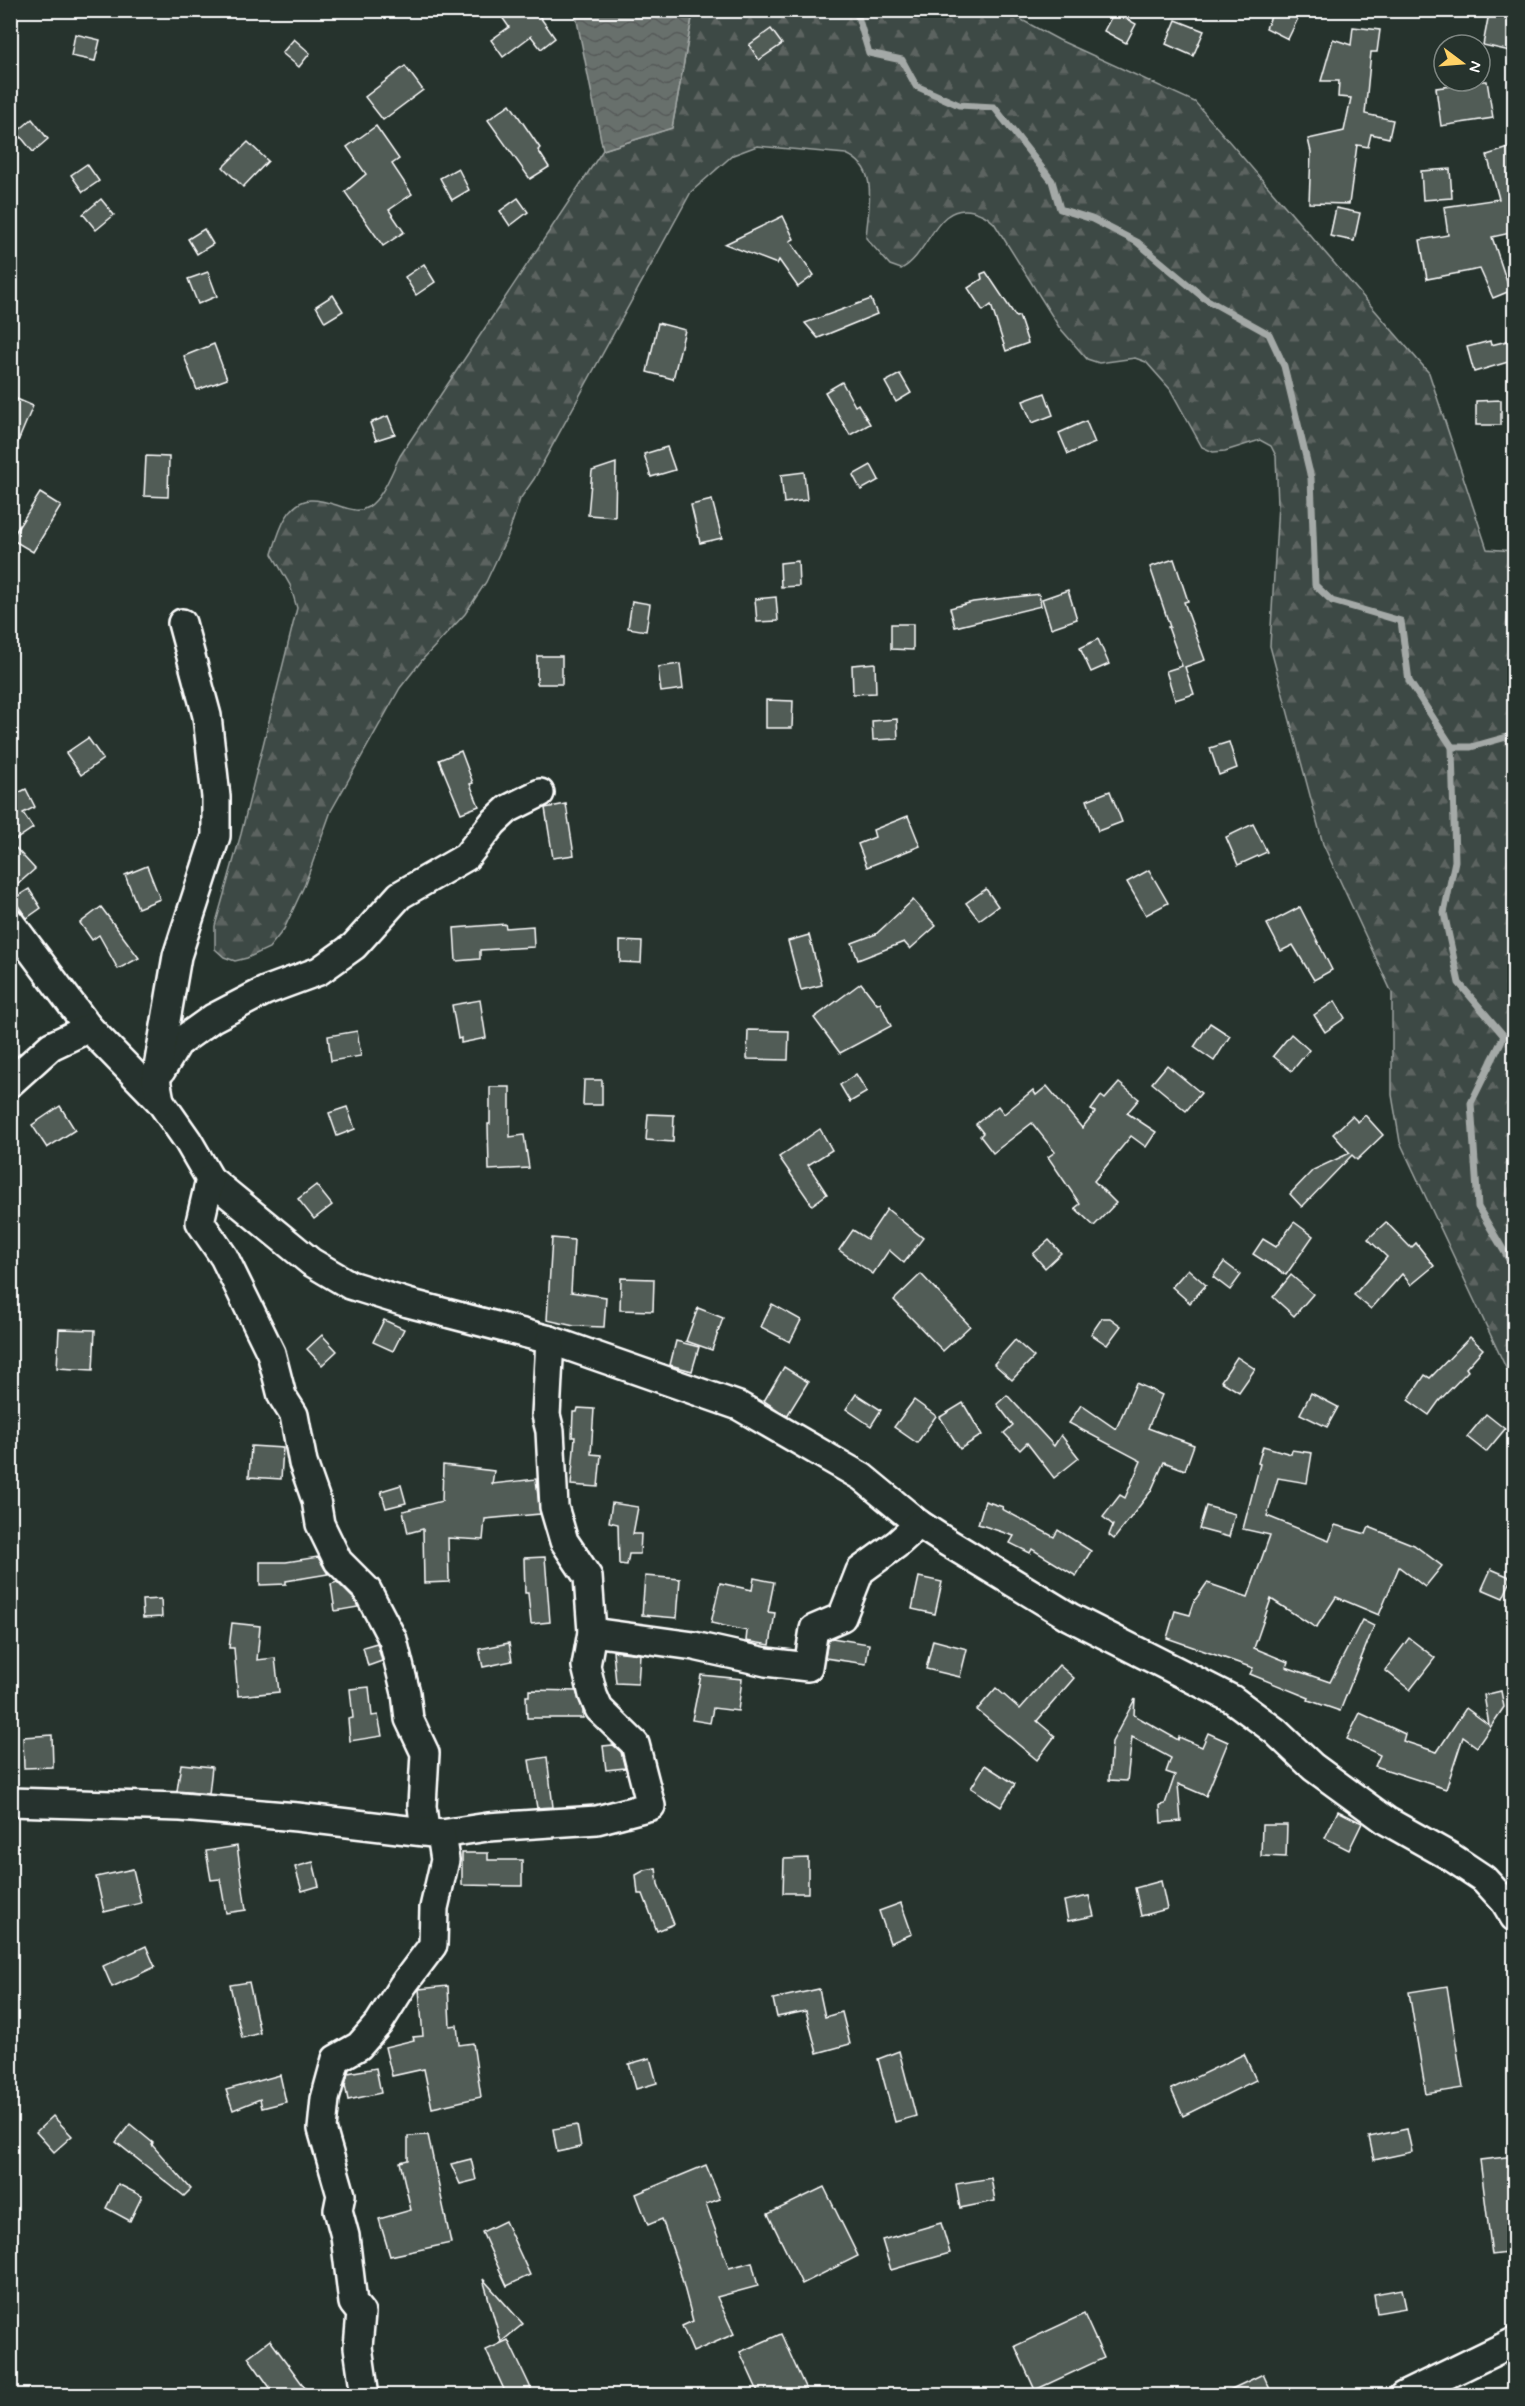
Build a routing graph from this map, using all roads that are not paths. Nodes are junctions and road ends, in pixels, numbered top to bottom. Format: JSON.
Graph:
{"nodes":[{"id":1,"x":182,"y":623,"type":"dead end"},
{"id":2,"x":540,"y":793,"type":"dead end"},
{"id":3,"x":10,"y":922,"type":"edge"},
{"id":4,"x":89,"y":1028,"type":"junction"},
{"id":5,"x":10,"y":1083,"type":"edge"},
{"id":6,"x":158,"y":1090,"type":"junction"},
{"id":7,"x":210,"y":1179,"type":"junction"},
{"id":8,"x":550,"y":1340,"type":"junction"},
{"id":9,"x":919,"y":1524,"type":"junction"},
{"id":10,"x":592,"y":1632,"type":"junction"},
{"id":11,"x":10,"y":1802,"type":"edge"},
{"id":12,"x":433,"y":1832,"type":"junction"},
{"id":13,"x":1515,"y":1917,"type":"edge"},
{"id":14,"x":1515,"y":2342,"type":"edge"},
{"id":15,"x":365,"y":2396,"type":"edge"},
{"id":16,"x":1403,"y":2396,"type":"edge"}],
"edges":[{"from":1,"to":6,"type":"street"},
{"from":2,"to":6,"type":"street"},
{"from":3,"to":4,"type":"street"},
{"from":4,"to":5,"type":"street"},
{"from":4,"to":6,"type":"street"},
{"from":6,"to":7,"type":"street"},
{"from":7,"to":8,"type":"street"},
{"from":7,"to":12,"type":"street"},
{"from":8,"to":9,"type":"street"},
{"from":8,"to":10,"type":"street"},
{"from":9,"to":10,"type":"street"},
{"from":9,"to":13,"type":"street"},
{"from":10,"to":12,"type":"street"},
{"from":11,"to":12,"type":"street"},
{"from":12,"to":15,"type":"street"},
{"from":14,"to":16,"type":"street"}]}
